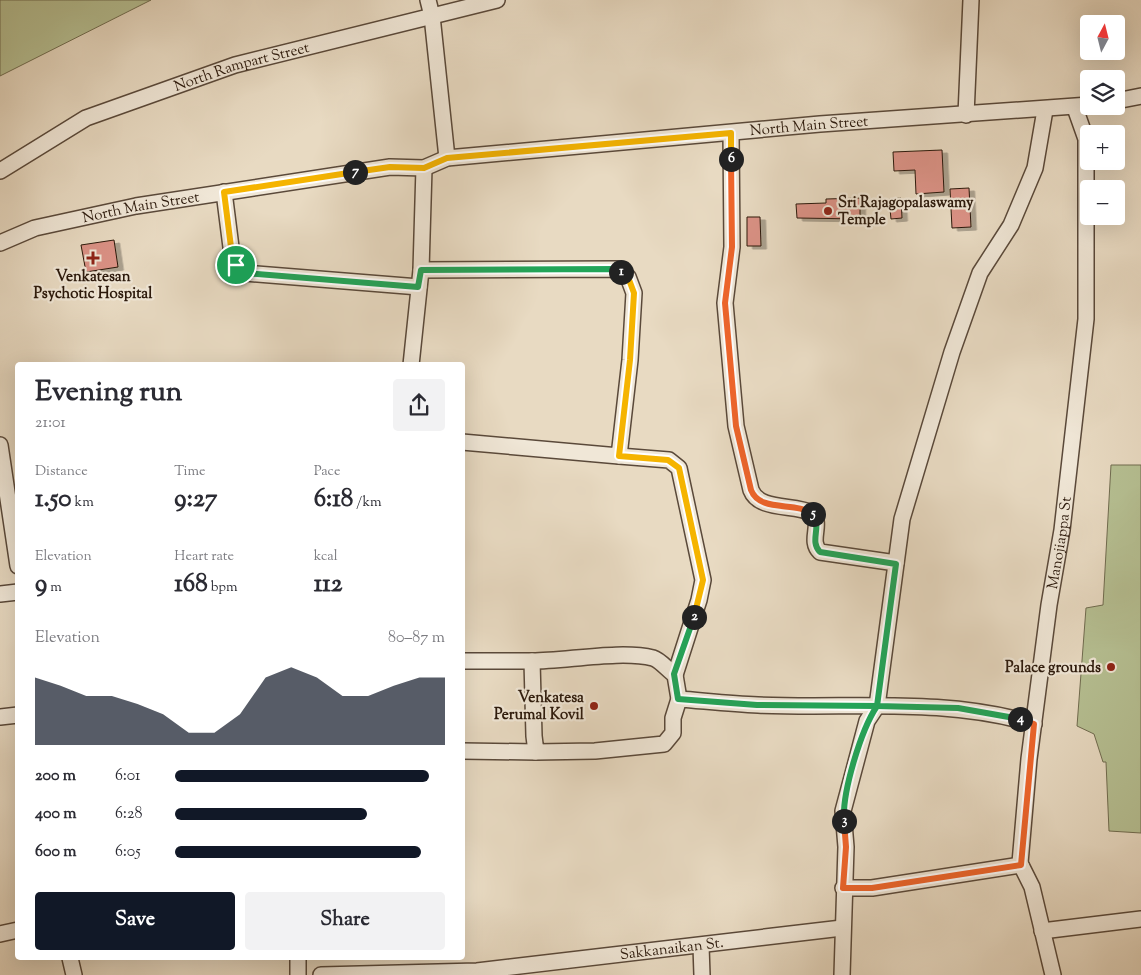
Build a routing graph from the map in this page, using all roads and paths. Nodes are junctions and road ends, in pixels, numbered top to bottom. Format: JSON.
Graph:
{"nodes":[{"id":1,"x":428,"y":0,"type":"edge"},
{"id":2,"x":498,"y":0,"type":"edge"},
{"id":3,"x":971,"y":0,"type":"edge"},
{"id":4,"x":432,"y":16,"type":"junction"},
{"id":5,"x":1141,"y":96,"type":"edge"},
{"id":6,"x":1125,"y":99,"type":"edge"},
{"id":7,"x":1080,"y":107,"type":"edge"},
{"id":8,"x":1045,"y":110,"type":"junction"},
{"id":9,"x":966,"y":115,"type":"junction"},
{"id":10,"x":1083,"y":115,"type":"edge"},
{"id":11,"x":731,"y":133,"type":"junction"},
{"id":12,"x":447,"y":158,"type":"junction"},
{"id":13,"x":424,"y":168,"type":"junction"},
{"id":14,"x":0,"y":171,"type":"edge"},
{"id":15,"x":224,"y":192,"type":"junction"},
{"id":16,"x":0,"y":243,"type":"edge"},
{"id":17,"x":421,"y":270,"type":"junction"},
{"id":18,"x":418,"y":287,"type":"junction"},
{"id":19,"x":411,"y":362,"type":"edge"},
{"id":20,"x":465,"y":442,"type":"edge"},
{"id":21,"x":0,"y":445,"type":"edge"},
{"id":22,"x":619,"y":456,"type":"junction"},
{"id":23,"x":12,"y":481,"type":"edge"},
{"id":24,"x":15,"y":524,"type":"edge"},
{"id":25,"x":896,"y":564,"type":"junction"},
{"id":26,"x":15,"y":592,"type":"edge"},
{"id":27,"x":0,"y":594,"type":"edge"},
{"id":28,"x":465,"y":661,"type":"edge"},
{"id":29,"x":532,"y":661,"type":"junction"},
{"id":30,"x":674,"y":674,"type":"junction"},
{"id":31,"x":678,"y":699,"type":"junction"},
{"id":32,"x":877,"y":706,"type":"junction"},
{"id":33,"x":15,"y":716,"type":"edge"},
{"id":34,"x":0,"y":718,"type":"edge"},
{"id":35,"x":1034,"y":724,"type":"junction"},
{"id":36,"x":465,"y":751,"type":"edge"},
{"id":37,"x":536,"y":752,"type":"junction"},
{"id":38,"x":1021,"y":865,"type":"junction"},
{"id":39,"x":843,"y":893,"type":"junction"},
{"id":40,"x":1141,"y":919,"type":"edge"},
{"id":41,"x":842,"y":928,"type":"junction"},
{"id":42,"x":15,"y":931,"type":"edge"},
{"id":43,"x":1042,"y":931,"type":"junction"},
{"id":44,"x":0,"y":934,"type":"edge"},
{"id":45,"x":701,"y":946,"type":"junction"},
{"id":46,"x":70,"y":960,"type":"edge"},
{"id":47,"x":298,"y":960,"type":"edge"},
{"id":48,"x":477,"y":973,"type":"edge"},
{"id":49,"x":74,"y":975,"type":"edge"},
{"id":50,"x":298,"y":975,"type":"edge"},
{"id":51,"x":321,"y":975,"type":"edge"},
{"id":52,"x":702,"y":975,"type":"edge"},
{"id":53,"x":842,"y":975,"type":"edge"},
{"id":54,"x":1053,"y":975,"type":"edge"}],
"edges":[{"from":1,"to":4,"type":"street"},
{"from":2,"to":4,"type":"street","name":"North Rampart Street"},
{"from":3,"to":9,"type":"street"},
{"from":4,"to":12,"type":"street"},
{"from":4,"to":14,"type":"street","name":"North Rampart Street"},
{"from":5,"to":6,"type":"street"},
{"from":7,"to":8,"type":"street","name":"North Main Street"},
{"from":8,"to":9,"type":"street","name":"North Main Street"},
{"from":8,"to":25,"type":"street"},
{"from":9,"to":11,"type":"street","name":"North Main Street"},
{"from":10,"to":35,"type":"street","name":"Manojiappa St"},
{"from":11,"to":12,"type":"street","name":"North Main Street"},
{"from":11,"to":25,"type":"street"},
{"from":12,"to":13,"type":"street","name":"North Main Street"},
{"from":13,"to":15,"type":"street","name":"North Main Street"},
{"from":13,"to":17,"type":"street"},
{"from":15,"to":16,"type":"street","name":"North Main Street"},
{"from":15,"to":18,"type":"street"},
{"from":17,"to":18,"type":"street"},
{"from":17,"to":22,"type":"street"},
{"from":18,"to":19,"type":"street"},
{"from":20,"to":22,"type":"street"},
{"from":21,"to":23,"type":"street"},
{"from":22,"to":30,"type":"street"},
{"from":23,"to":24,"type":"street"},
{"from":25,"to":32,"type":"street"},
{"from":26,"to":27,"type":"street"},
{"from":28,"to":29,"type":"street"},
{"from":29,"to":30,"type":"street"},
{"from":29,"to":37,"type":"street"},
{"from":30,"to":31,"type":"street"},
{"from":31,"to":32,"type":"street"},
{"from":31,"to":37,"type":"street"},
{"from":32,"to":35,"type":"street"},
{"from":32,"to":39,"type":"street"},
{"from":33,"to":34,"type":"street"},
{"from":35,"to":38,"type":"street","name":"Manojiappa St"},
{"from":36,"to":37,"type":"street"},
{"from":38,"to":39,"type":"street"},
{"from":38,"to":43,"type":"street"},
{"from":39,"to":41,"type":"street"},
{"from":40,"to":43,"type":"street"},
{"from":41,"to":45,"type":"street","name":"Sakkanaikan St."},
{"from":41,"to":53,"type":"street"},
{"from":42,"to":44,"type":"street"},
{"from":43,"to":54,"type":"street"},
{"from":45,"to":48,"type":"street","name":"Sakkanaikan St."},
{"from":45,"to":52,"type":"street"},
{"from":46,"to":49,"type":"street"},
{"from":47,"to":50,"type":"street"},
{"from":48,"to":51,"type":"street","name":"Sakkanaikan St."}]}
